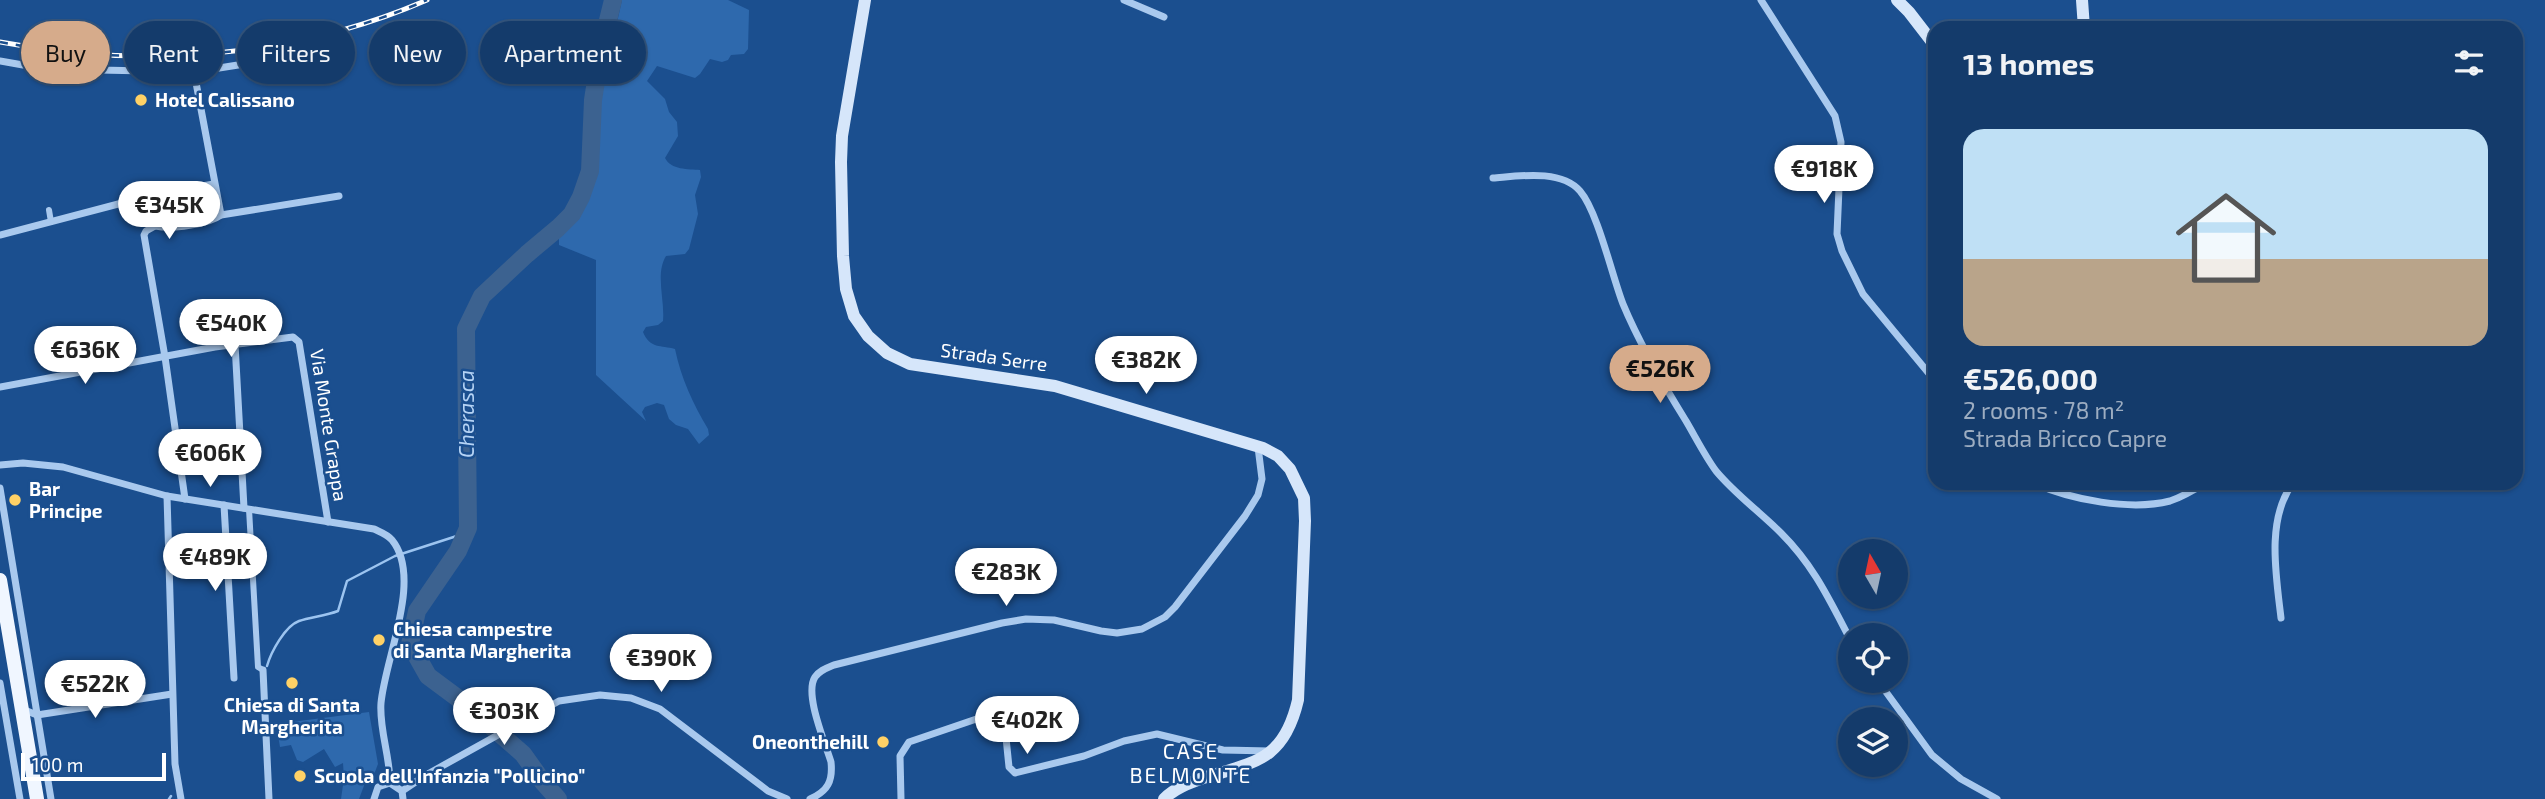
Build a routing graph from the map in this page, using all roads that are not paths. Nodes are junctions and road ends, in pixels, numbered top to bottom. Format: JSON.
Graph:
{"nodes":[{"id":1,"x":865,"y":0,"type":"edge"},
{"id":2,"x":1124,"y":0,"type":"edge"},
{"id":3,"x":1761,"y":0,"type":"edge"},
{"id":4,"x":1896,"y":0,"type":"edge"},
{"id":5,"x":2082,"y":0,"type":"edge"},
{"id":6,"x":1164,"y":17,"type":"dead end"},
{"id":7,"x":2084,"y":21,"type":"edge"},
{"id":8,"x":1928,"y":37,"type":"edge"},
{"id":9,"x":0,"y":61,"type":"edge"},
{"id":10,"x":124,"y":71,"type":"edge"},
{"id":11,"x":196,"y":84,"type":"edge"},
{"id":12,"x":1493,"y":178,"type":"dead end"},
{"id":13,"x":214,"y":184,"type":"junction"},
{"id":14,"x":132,"y":190,"type":"dead end"},
{"id":15,"x":160,"y":193,"type":"junction"},
{"id":16,"x":339,"y":196,"type":"dead end"},
{"id":17,"x":134,"y":200,"type":"junction"},
{"id":18,"x":125,"y":202,"type":"junction"},
{"id":19,"x":49,"y":210,"type":"dead end"},
{"id":20,"x":221,"y":215,"type":"junction"},
{"id":21,"x":144,"y":217,"type":"junction"},
{"id":22,"x":51,"y":222,"type":"junction"},
{"id":23,"x":155,"y":226,"type":"junction"},
{"id":24,"x":0,"y":235,"type":"edge"},
{"id":25,"x":235,"y":344,"type":"junction"},
{"id":26,"x":165,"y":357,"type":"junction"},
{"id":27,"x":1928,"y":373,"type":"edge"},
{"id":28,"x":0,"y":387,"type":"edge"},
{"id":29,"x":1258,"y":447,"type":"junction"},
{"id":30,"x":0,"y":464,"type":"edge"},
{"id":31,"x":0,"y":488,"type":"edge"},
{"id":32,"x":2050,"y":490,"type":"edge"},
{"id":33,"x":2191,"y":490,"type":"edge"},
{"id":34,"x":2289,"y":490,"type":"edge"},
{"id":35,"x":167,"y":496,"type":"junction"},
{"id":36,"x":185,"y":499,"type":"junction"},
{"id":37,"x":224,"y":505,"type":"junction"},
{"id":38,"x":247,"y":509,"type":"junction"},
{"id":39,"x":328,"y":522,"type":"junction"},
{"id":40,"x":0,"y":580,"type":"edge"},
{"id":41,"x":2281,"y":618,"type":"dead end"},
{"id":42,"x":1842,"y":623,"type":"edge"},
{"id":43,"x":5,"y":645,"type":"edge"},
{"id":44,"x":263,"y":670,"type":"joint"},
{"id":45,"x":234,"y":678,"type":"dead end"},
{"id":46,"x":0,"y":683,"type":"edge"},
{"id":47,"x":1887,"y":693,"type":"edge"},
{"id":48,"x":172,"y":694,"type":"junction"},
{"id":49,"x":22,"y":709,"type":"junction"},
{"id":50,"x":37,"y":715,"type":"junction"},
{"id":51,"x":1274,"y":750,"type":"junction"},
{"id":52,"x":390,"y":783,"type":"junction"},
{"id":53,"x":402,"y":795,"type":"edge"},
{"id":54,"x":20,"y":799,"type":"edge"},
{"id":55,"x":37,"y":799,"type":"edge"},
{"id":56,"x":51,"y":799,"type":"edge"},
{"id":57,"x":181,"y":799,"type":"edge"},
{"id":58,"x":269,"y":799,"type":"edge"},
{"id":59,"x":374,"y":799,"type":"edge"},
{"id":60,"x":785,"y":799,"type":"edge"},
{"id":61,"x":810,"y":799,"type":"edge"},
{"id":62,"x":901,"y":799,"type":"edge"},
{"id":63,"x":1164,"y":799,"type":"edge"},
{"id":64,"x":1997,"y":799,"type":"edge"}],
"edges":[{"from":1,"to":29,"type":"main road","name":"Strada Serre"},
{"from":2,"to":6,"type":"street"},
{"from":3,"to":27,"type":"street"},
{"from":4,"to":8,"type":"main road"},
{"from":5,"to":7,"type":"main road"},
{"from":9,"to":10,"type":"street"},
{"from":11,"to":13,"type":"street"},
{"from":12,"to":42,"type":"street"},
{"from":13,"to":15,"type":"street"},
{"from":13,"to":20,"type":"street"},
{"from":14,"to":17,"type":"street"},
{"from":15,"to":17,"type":"street"},
{"from":15,"to":21,"type":"street"},
{"from":16,"to":20,"type":"street"},
{"from":17,"to":18,"type":"street"},
{"from":18,"to":21,"type":"street"},
{"from":18,"to":22,"type":"street"},
{"from":19,"to":22,"type":"street"},
{"from":20,"to":23,"type":"street"},
{"from":21,"to":23,"type":"street"},
{"from":22,"to":24,"type":"street"},
{"from":23,"to":26,"type":"street"},
{"from":25,"to":26,"type":"street"},
{"from":25,"to":38,"type":"street"},
{"from":25,"to":39,"type":"street","name":"Via Monte Grappa"},
{"from":26,"to":28,"type":"street"},
{"from":26,"to":36,"type":"street"},
{"from":29,"to":51,"type":"main road","name":"Strada Serre"},
{"from":29,"to":61,"type":"street"},
{"from":30,"to":35,"type":"street"},
{"from":31,"to":50,"type":"street"},
{"from":32,"to":33,"type":"street"},
{"from":34,"to":41,"type":"street"},
{"from":35,"to":36,"type":"street"},
{"from":35,"to":48,"type":"street"},
{"from":36,"to":37,"type":"street"},
{"from":37,"to":38,"type":"street"},
{"from":37,"to":45,"type":"street"},
{"from":38,"to":39,"type":"street"},
{"from":38,"to":44,"type":"street"},
{"from":39,"to":52,"type":"street"},
{"from":40,"to":43,"type":"main road"},
{"from":43,"to":49,"type":"main road"},
{"from":44,"to":58,"type":"street"},
{"from":46,"to":54,"type":"street"},
{"from":47,"to":64,"type":"street"},
{"from":48,"to":50,"type":"street"},
{"from":48,"to":57,"type":"street"},
{"from":49,"to":50,"type":"street"},
{"from":49,"to":55,"type":"main road"},
{"from":50,"to":56,"type":"street"},
{"from":51,"to":62,"type":"street"},
{"from":51,"to":63,"type":"main road"},
{"from":52,"to":53,"type":"street"},
{"from":52,"to":59,"type":"street"},
{"from":53,"to":60,"type":"street"}]}
